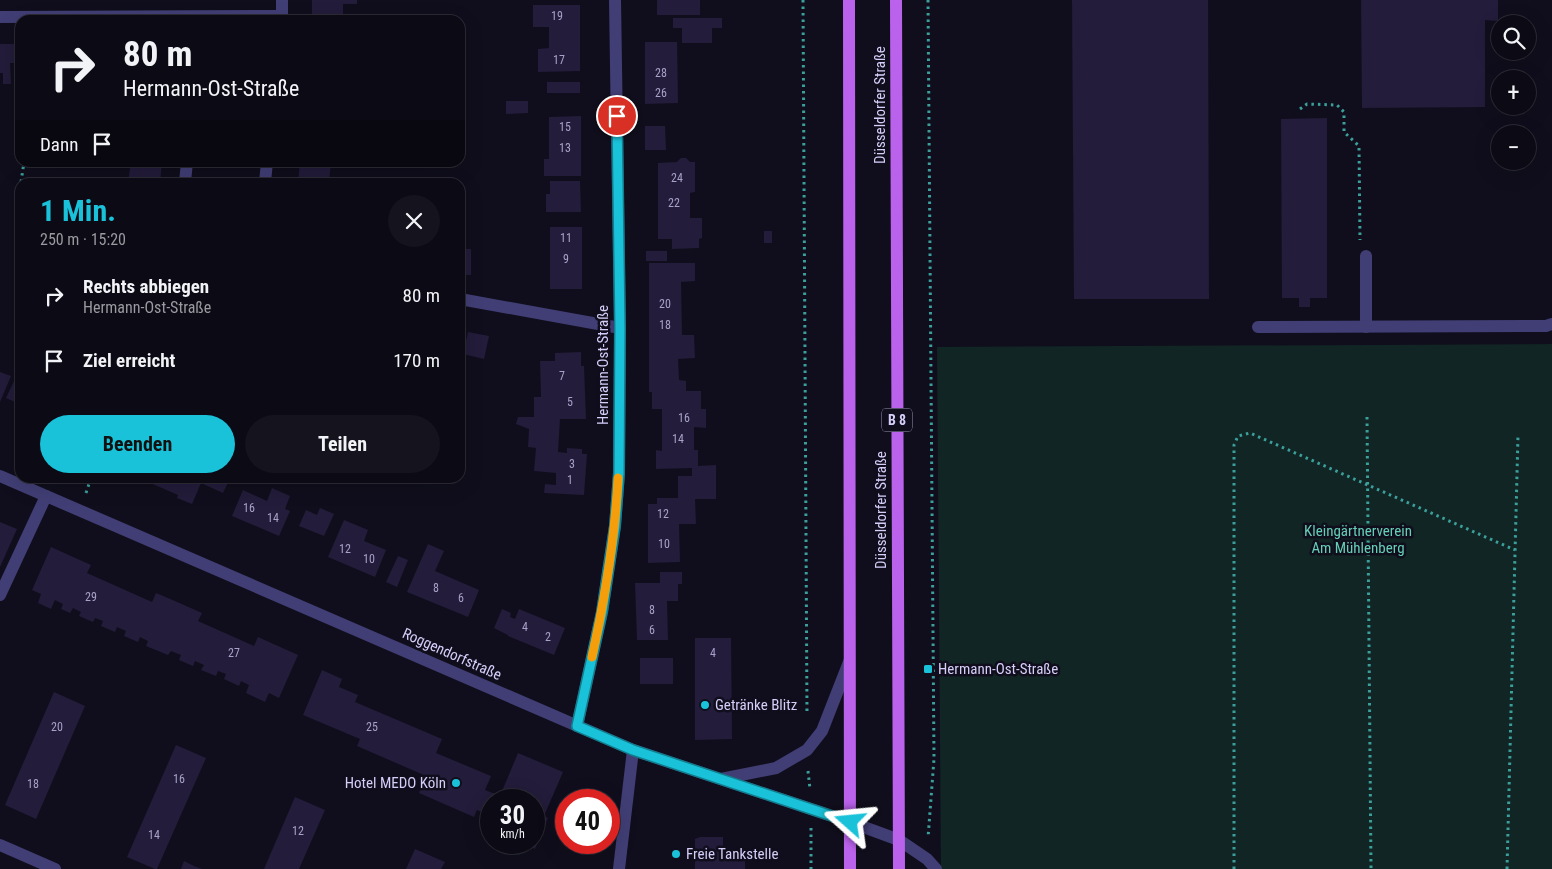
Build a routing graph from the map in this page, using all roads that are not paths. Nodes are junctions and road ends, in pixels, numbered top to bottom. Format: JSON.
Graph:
{"nodes":[{"id":1,"x":282,"y":0,"type":"edge"},
{"id":2,"x":616,"y":0,"type":"edge"},
{"id":3,"x":849,"y":0,"type":"edge"},
{"id":4,"x":896,"y":0,"type":"edge"},
{"id":5,"x":282,"y":15,"type":"edge"},
{"id":6,"x":0,"y":17,"type":"edge"},
{"id":7,"x":15,"y":17,"type":"edge"},
{"id":8,"x":1366,"y":256,"type":"road end"},
{"id":9,"x":465,"y":300,"type":"edge"},
{"id":10,"x":1552,"y":324,"type":"edge"},
{"id":11,"x":1258,"y":327,"type":"dead end"},
{"id":12,"x":1366,"y":327,"type":"junction"},
{"id":13,"x":620,"y":328,"type":"junction"},
{"id":14,"x":0,"y":476,"type":"edge"},
{"id":15,"x":15,"y":483,"type":"edge"},
{"id":16,"x":16,"y":483,"type":"edge"},
{"id":17,"x":46,"y":496,"type":"junction"},
{"id":18,"x":0,"y":595,"type":"edge"},
{"id":19,"x":850,"y":660,"type":"junction"},
{"id":20,"x":577,"y":726,"type":"junction"},
{"id":21,"x":633,"y":750,"type":"junction"},
{"id":22,"x":718,"y":779,"type":"junction"},
{"id":23,"x":850,"y":822,"type":"junction"},
{"id":24,"x":899,"y":840,"type":"junction"},
{"id":25,"x":0,"y":845,"type":"edge"},
{"id":26,"x":55,"y":869,"type":"edge"},
{"id":27,"x":619,"y":869,"type":"edge"},
{"id":28,"x":850,"y":869,"type":"edge"},
{"id":29,"x":899,"y":869,"type":"edge"},
{"id":30,"x":936,"y":869,"type":"edge"}],
"edges":[{"from":1,"to":5,"type":"street"},
{"from":2,"to":13,"type":"street","name":"Hermann-Ost-Straße"},
{"from":3,"to":19,"type":"main road","name":"Düsseldorfer Straße"},
{"from":4,"to":24,"type":"main road","name":"Düsseldorfer Straße","number":"B 8"},
{"from":6,"to":7,"type":"street"},
{"from":8,"to":12,"type":"street"},
{"from":9,"to":13,"type":"street"},
{"from":10,"to":12,"type":"street"},
{"from":11,"to":12,"type":"street"},
{"from":13,"to":20,"type":"street","name":"Hermann-Ost-Straße"},
{"from":14,"to":15,"type":"street","name":"Roggendorfstraße"},
{"from":16,"to":17,"type":"street","name":"Roggendorfstraße"},
{"from":17,"to":18,"type":"street"},
{"from":17,"to":20,"type":"street","name":"Roggendorfstraße"},
{"from":19,"to":22,"type":"street"},
{"from":19,"to":23,"type":"main road","name":"Düsseldorfer Straße"},
{"from":20,"to":21,"type":"street","name":"Roggendorfstraße"},
{"from":21,"to":22,"type":"street","name":"Roggendorfstraße"},
{"from":21,"to":27,"type":"street"},
{"from":22,"to":23,"type":"street","name":"Roggendorfstraße"},
{"from":23,"to":24,"type":"street","name":"Roggendorfstraße"},
{"from":23,"to":28,"type":"main road","name":"Düsseldorfer Straße"},
{"from":24,"to":29,"type":"main road","name":"Düsseldorfer Straße","number":"B 8"},
{"from":24,"to":30,"type":"street","name":"Roggendorfstraße"},
{"from":25,"to":26,"type":"street"}]}
